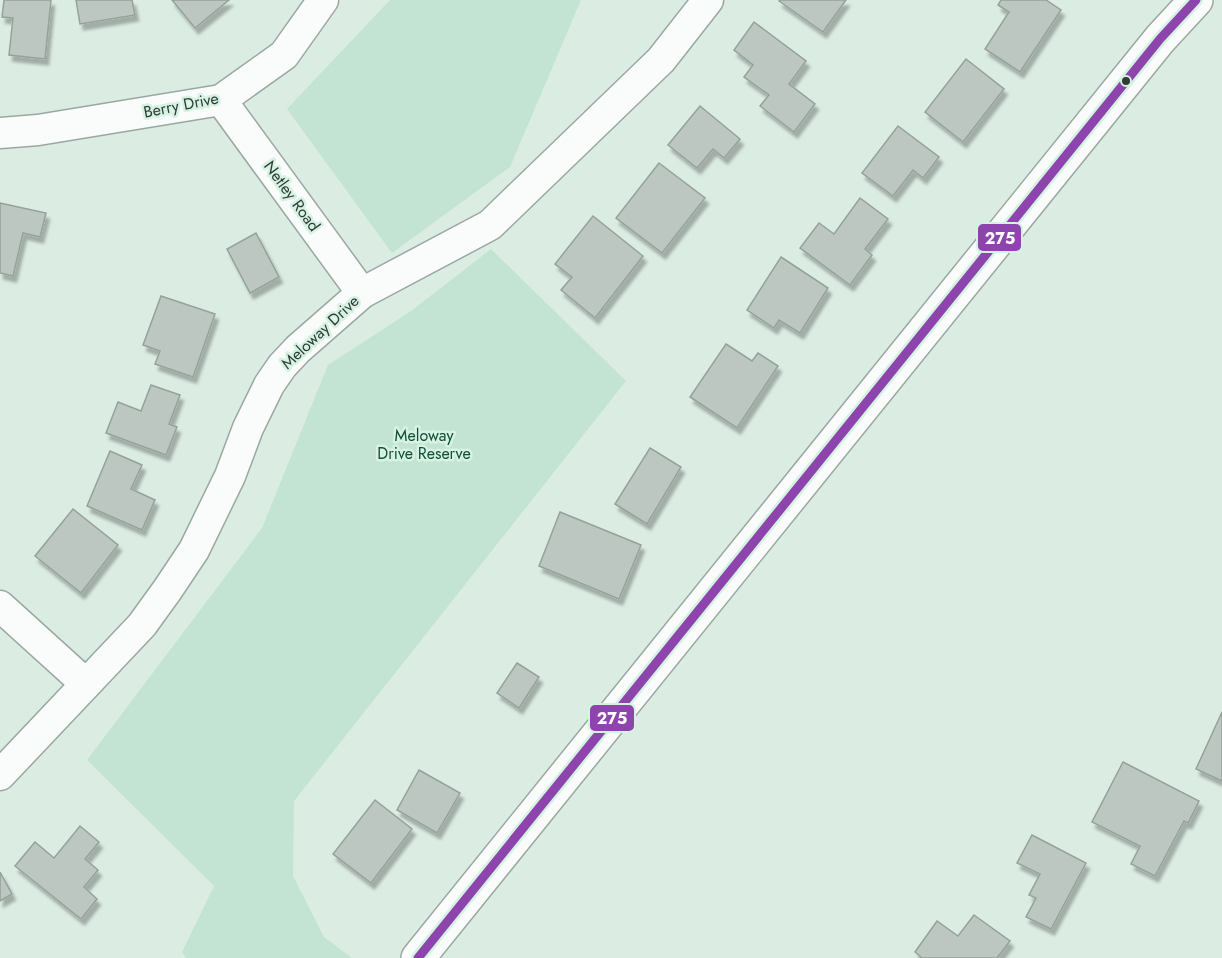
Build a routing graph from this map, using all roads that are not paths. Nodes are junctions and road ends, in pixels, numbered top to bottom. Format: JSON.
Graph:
{"nodes":[{"id":1,"x":322,"y":0,"type":"edge"},
{"id":2,"x":708,"y":0,"type":"edge"},
{"id":3,"x":1196,"y":0,"type":"edge"},
{"id":4,"x":221,"y":100,"type":"junction"},
{"id":5,"x":0,"y":134,"type":"edge"},
{"id":6,"x":362,"y":293,"type":"junction"},
{"id":7,"x":0,"y":606,"type":"edge"},
{"id":8,"x":86,"y":684,"type":"junction"},
{"id":9,"x":0,"y":775,"type":"edge"},
{"id":10,"x":418,"y":958,"type":"edge"}],
"edges":[{"from":1,"to":4,"type":"street","name":"Berry Drive"},
{"from":2,"to":6,"type":"street","name":"Meloway Drive"},
{"from":3,"to":10,"type":"main road"},
{"from":4,"to":5,"type":"street","name":"Berry Drive"},
{"from":4,"to":6,"type":"street","name":"Netley Road"},
{"from":6,"to":8,"type":"street","name":"Meloway Drive"},
{"from":7,"to":8,"type":"street"},
{"from":8,"to":9,"type":"street","name":"Meloway Drive"}]}
